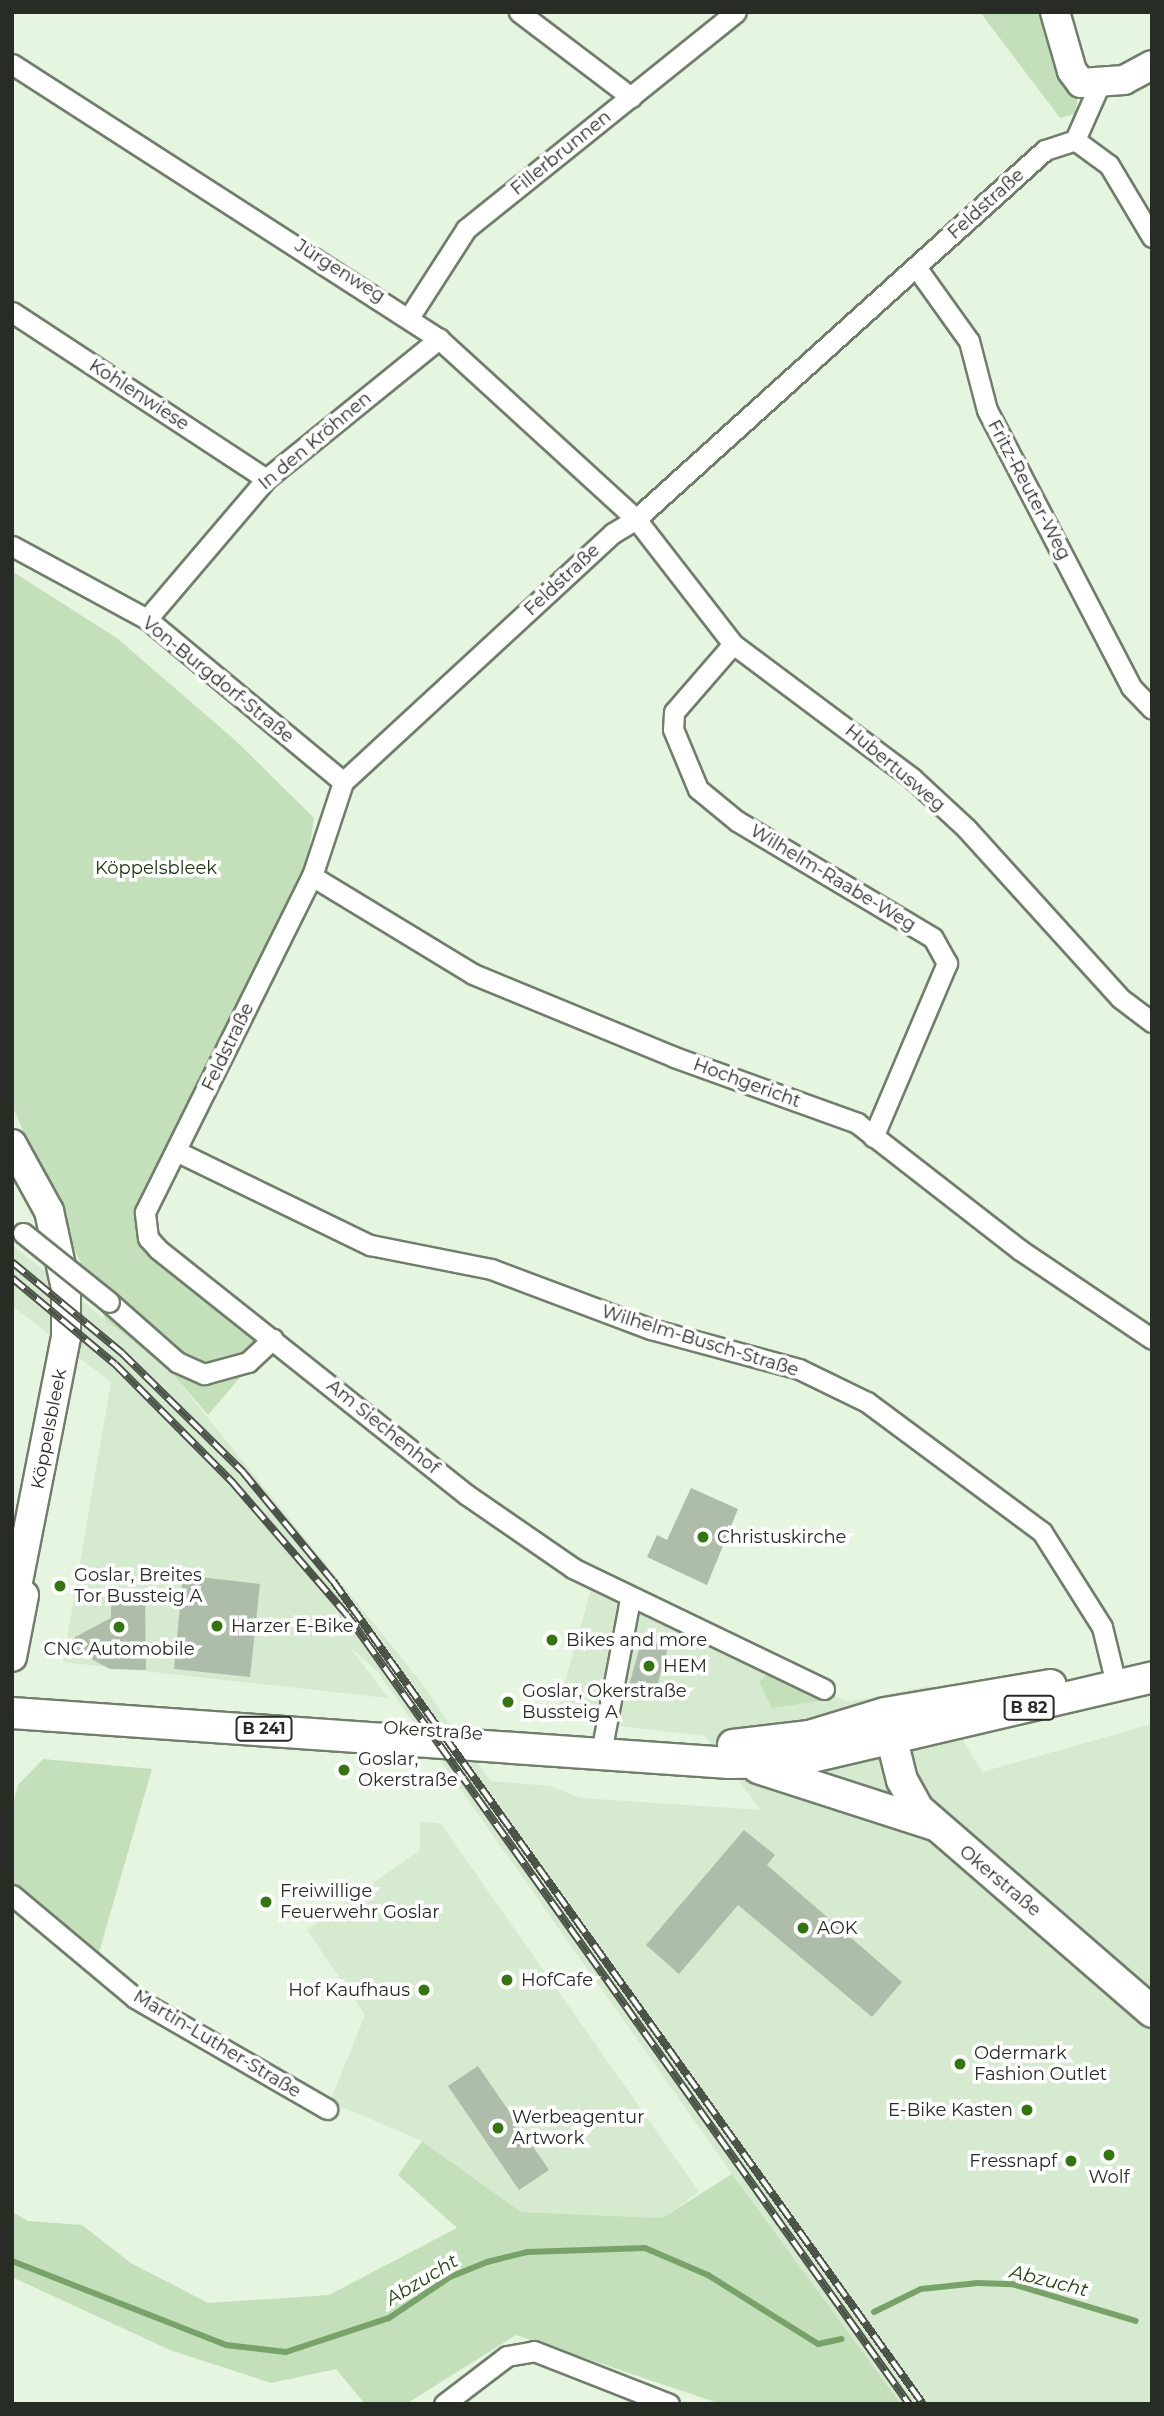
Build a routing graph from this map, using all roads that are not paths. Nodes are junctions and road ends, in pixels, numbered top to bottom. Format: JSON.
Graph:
{"nodes":[{"id":1,"x":519,"y":12,"type":"edge"},
{"id":2,"x":736,"y":12,"type":"edge"},
{"id":3,"x":1059,"y":23,"type":"edge"},
{"id":4,"x":12,"y":64,"type":"edge"},
{"id":5,"x":1152,"y":65,"type":"edge"},
{"id":6,"x":1102,"y":79,"type":"junction"},
{"id":7,"x":631,"y":97,"type":"junction"},
{"id":8,"x":1074,"y":139,"type":"junction"},
{"id":9,"x":1152,"y":237,"type":"edge"},
{"id":10,"x":916,"y":267,"type":"junction"},
{"id":11,"x":12,"y":312,"type":"edge"},
{"id":12,"x":410,"y":316,"type":"junction"},
{"id":13,"x":439,"y":339,"type":"junction"},
{"id":14,"x":266,"y":479,"type":"junction"},
{"id":15,"x":636,"y":519,"type":"junction"},
{"id":16,"x":12,"y":546,"type":"edge"},
{"id":17,"x":147,"y":620,"type":"junction"},
{"id":18,"x":733,"y":644,"type":"junction"},
{"id":19,"x":1152,"y":709,"type":"edge"},
{"id":20,"x":343,"y":782,"type":"junction"},
{"id":21,"x":312,"y":876,"type":"junction"},
{"id":22,"x":1152,"y":1022,"type":"edge"},
{"id":23,"x":873,"y":1137,"type":"junction"},
{"id":24,"x":12,"y":1144,"type":"edge"},
{"id":25,"x":176,"y":1151,"type":"junction"},
{"id":26,"x":18,"y":1228,"type":"edge"},
{"id":27,"x":148,"y":1238,"type":"joint"},
{"id":28,"x":273,"y":1339,"type":"junction"},
{"id":29,"x":1152,"y":1339,"type":"edge"},
{"id":30,"x":25,"y":1551,"type":"junction"},
{"id":31,"x":630,"y":1599,"type":"junction"},
{"id":32,"x":12,"y":1613,"type":"edge"},
{"id":33,"x":12,"y":1657,"type":"edge"},
{"id":34,"x":1152,"y":1668,"type":"edge"},
{"id":35,"x":1114,"y":1676,"type":"junction"},
{"id":36,"x":1152,"y":1677,"type":"edge"},
{"id":37,"x":824,"y":1689,"type":"dead end"},
{"id":38,"x":12,"y":1696,"type":"edge"},
{"id":39,"x":12,"y":1713,"type":"edge"},
{"id":40,"x":896,"y":1726,"type":"junction"},
{"id":41,"x":603,"y":1742,"type":"junction"},
{"id":42,"x":534,"y":1743,"type":"junction"},
{"id":43,"x":745,"y":1763,"type":"junction"},
{"id":44,"x":937,"y":1826,"type":"junction"},
{"id":45,"x":12,"y":1895,"type":"edge"},
{"id":46,"x":1065,"y":1935,"type":"junction"},
{"id":47,"x":1152,"y":1994,"type":"edge"},
{"id":48,"x":1152,"y":2012,"type":"edge"},
{"id":49,"x":327,"y":2109,"type":"dead end"},
{"id":50,"x":444,"y":2404,"type":"edge"},
{"id":51,"x":669,"y":2404,"type":"edge"}],
"edges":[{"from":1,"to":7,"type":"street"},
{"from":2,"to":7,"type":"street","name":"Fillerbrunnen"},
{"from":3,"to":6,"type":"street"},
{"from":4,"to":12,"type":"street","name":"Jürgenweg"},
{"from":5,"to":6,"type":"street"},
{"from":6,"to":8,"type":"street"},
{"from":7,"to":12,"type":"street","name":"Fillerbrunnen"},
{"from":8,"to":9,"type":"street"},
{"from":8,"to":10,"type":"street","name":"Feldstraße"},
{"from":10,"to":15,"type":"street","name":"Feldstraße"},
{"from":10,"to":19,"type":"street","name":"Fritz-Reuter-Weg"},
{"from":11,"to":14,"type":"street","name":"Kohlenwiese"},
{"from":12,"to":13,"type":"street","name":"Jürgenweg"},
{"from":13,"to":14,"type":"street","name":"In den Kröhnen"},
{"from":13,"to":15,"type":"street","name":"Jürgenweg"},
{"from":14,"to":17,"type":"street","name":"In den Kröhnen"},
{"from":15,"to":18,"type":"street","name":"Hubertusweg"},
{"from":15,"to":20,"type":"street","name":"Feldstraße"},
{"from":16,"to":17,"type":"street","name":"Von-Burgdorf-Straße"},
{"from":17,"to":20,"type":"street","name":"Von-Burgdorf-Straße"},
{"from":18,"to":22,"type":"street","name":"Hubertusweg"},
{"from":18,"to":23,"type":"street","name":"Wilhelm-Raabe-Weg"},
{"from":20,"to":21,"type":"street","name":"Feldstraße"},
{"from":21,"to":23,"type":"street","name":"Hochgericht"},
{"from":21,"to":25,"type":"street","name":"Feldstraße"},
{"from":23,"to":29,"type":"street","name":"Hochgericht"},
{"from":24,"to":30,"type":"street","name":"Köppelsbleek"},
{"from":25,"to":27,"type":"street","name":"Feldstraße"},
{"from":25,"to":35,"type":"street","name":"Wilhelm-Busch-Straße"},
{"from":26,"to":28,"type":"street","bridge":true},
{"from":27,"to":28,"type":"street","name":"Am Siechenhof"},
{"from":28,"to":31,"type":"street","name":"Am Siechenhof"},
{"from":30,"to":32,"type":"street","name":"Köppelsbleek"},
{"from":30,"to":33,"type":"street","name":"Köppelsbleek"},
{"from":31,"to":37,"type":"street","name":"Am Siechenhof"},
{"from":31,"to":41,"type":"street"},
{"from":34,"to":35,"type":"main road","number":"B 82"},
{"from":35,"to":40,"type":"main road","number":"B 82"},
{"from":36,"to":40,"type":"main road","number":"B 82"},
{"from":38,"to":42,"type":"main road","name":"Okerstraße","number":"B 241"},
{"from":39,"to":42,"type":"main road","name":"Okerstraße","number":"B 241"},
{"from":40,"to":41,"type":"main road","name":"Okerstraße","number":"B 82"},
{"from":40,"to":43,"type":"main road","number":"B 82"},
{"from":40,"to":44,"type":"main road","name":"Okerstraße","number":"B 82"},
{"from":41,"to":42,"type":"main road","name":"Okerstraße","number":"B 82"},
{"from":42,"to":43,"type":"main road","name":"Okerstraße","number":"B 82"},
{"from":43,"to":44,"type":"main road","number":"B 82"},
{"from":44,"to":46,"type":"main road","name":"Okerstraße","number":"B 82"},
{"from":45,"to":49,"type":"street","name":"Martin-Luther-Straße"},
{"from":46,"to":47,"type":"main road","name":"Okerstraße","number":"B 82"},
{"from":46,"to":48,"type":"main road","name":"Okerstraße","number":"B 82"},
{"from":50,"to":51,"type":"street"}]}
